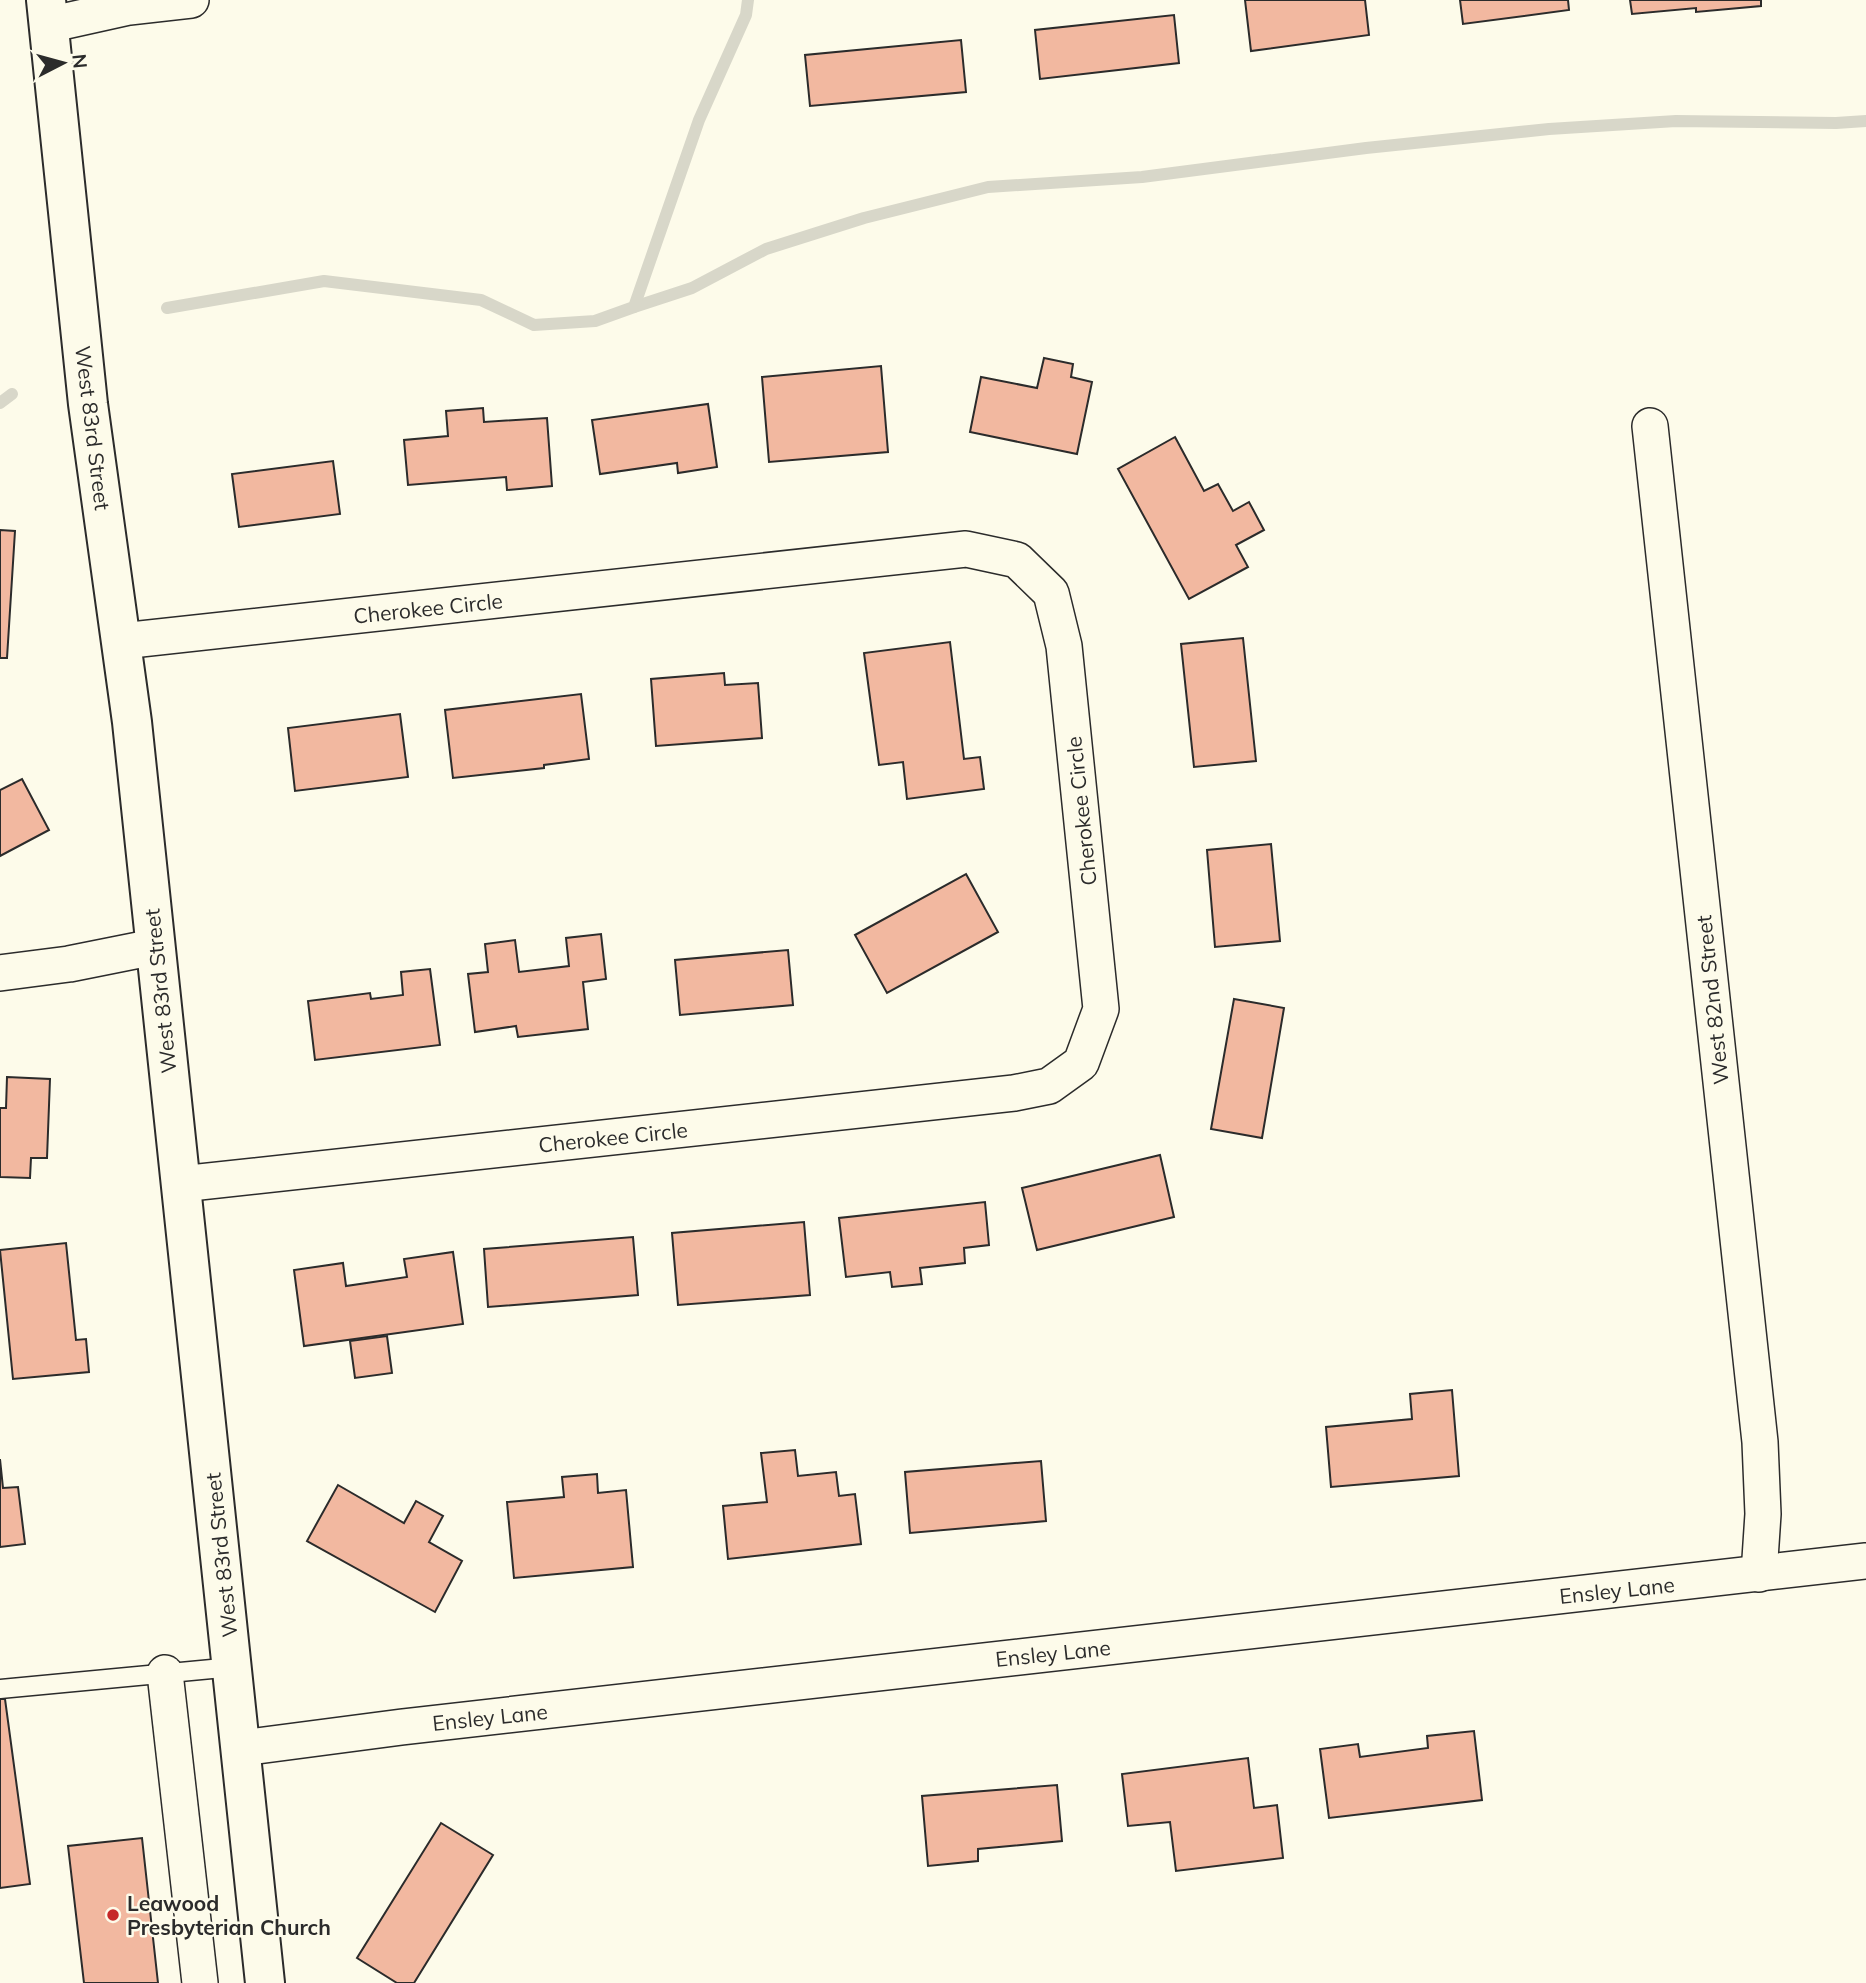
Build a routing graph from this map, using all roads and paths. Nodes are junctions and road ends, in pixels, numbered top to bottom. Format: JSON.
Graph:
{"nodes":[{"id":1,"x":191,"y":0,"type":"edge"},
{"id":2,"x":47,"y":13,"type":"edge"},
{"id":3,"x":1650,"y":426,"type":"dead end"},
{"id":4,"x":122,"y":641,"type":"junction"},
{"id":5,"x":154,"y":947,"type":"junction"},
{"id":6,"x":0,"y":973,"type":"edge"},
{"id":7,"x":181,"y":1184,"type":"junction"},
{"id":8,"x":1866,"y":1562,"type":"edge"},
{"id":9,"x":1759,"y":1574,"type":"junction"},
{"id":10,"x":233,"y":1667,"type":"junction"},
{"id":11,"x":165,"y":1673,"type":"junction"},
{"id":12,"x":0,"y":1689,"type":"edge"},
{"id":13,"x":241,"y":1748,"type":"junction"},
{"id":14,"x":200,"y":1983,"type":"edge"},
{"id":15,"x":265,"y":1983,"type":"edge"}],
"edges":[{"from":1,"to":2,"type":"street"},
{"from":2,"to":4,"type":"street","name":"West 83rd Street"},
{"from":3,"to":9,"type":"street","name":"West 82nd Street"},
{"from":4,"to":5,"type":"street","name":"West 83rd Street"},
{"from":4,"to":7,"type":"street","name":"Cherokee Circle"},
{"from":5,"to":6,"type":"street"},
{"from":5,"to":7,"type":"street","name":"West 83rd Street"},
{"from":7,"to":10,"type":"street","name":"West 83rd Street"},
{"from":8,"to":9,"type":"street","name":"Ensley Lane"},
{"from":9,"to":13,"type":"street","name":"Ensley Lane"},
{"from":10,"to":11,"type":"lane"},
{"from":10,"to":13,"type":"street","name":"West 83rd Street"},
{"from":11,"to":12,"type":"lane"},
{"from":11,"to":14,"type":"street"},
{"from":13,"to":15,"type":"street","name":"West 83rd Street"}]}
